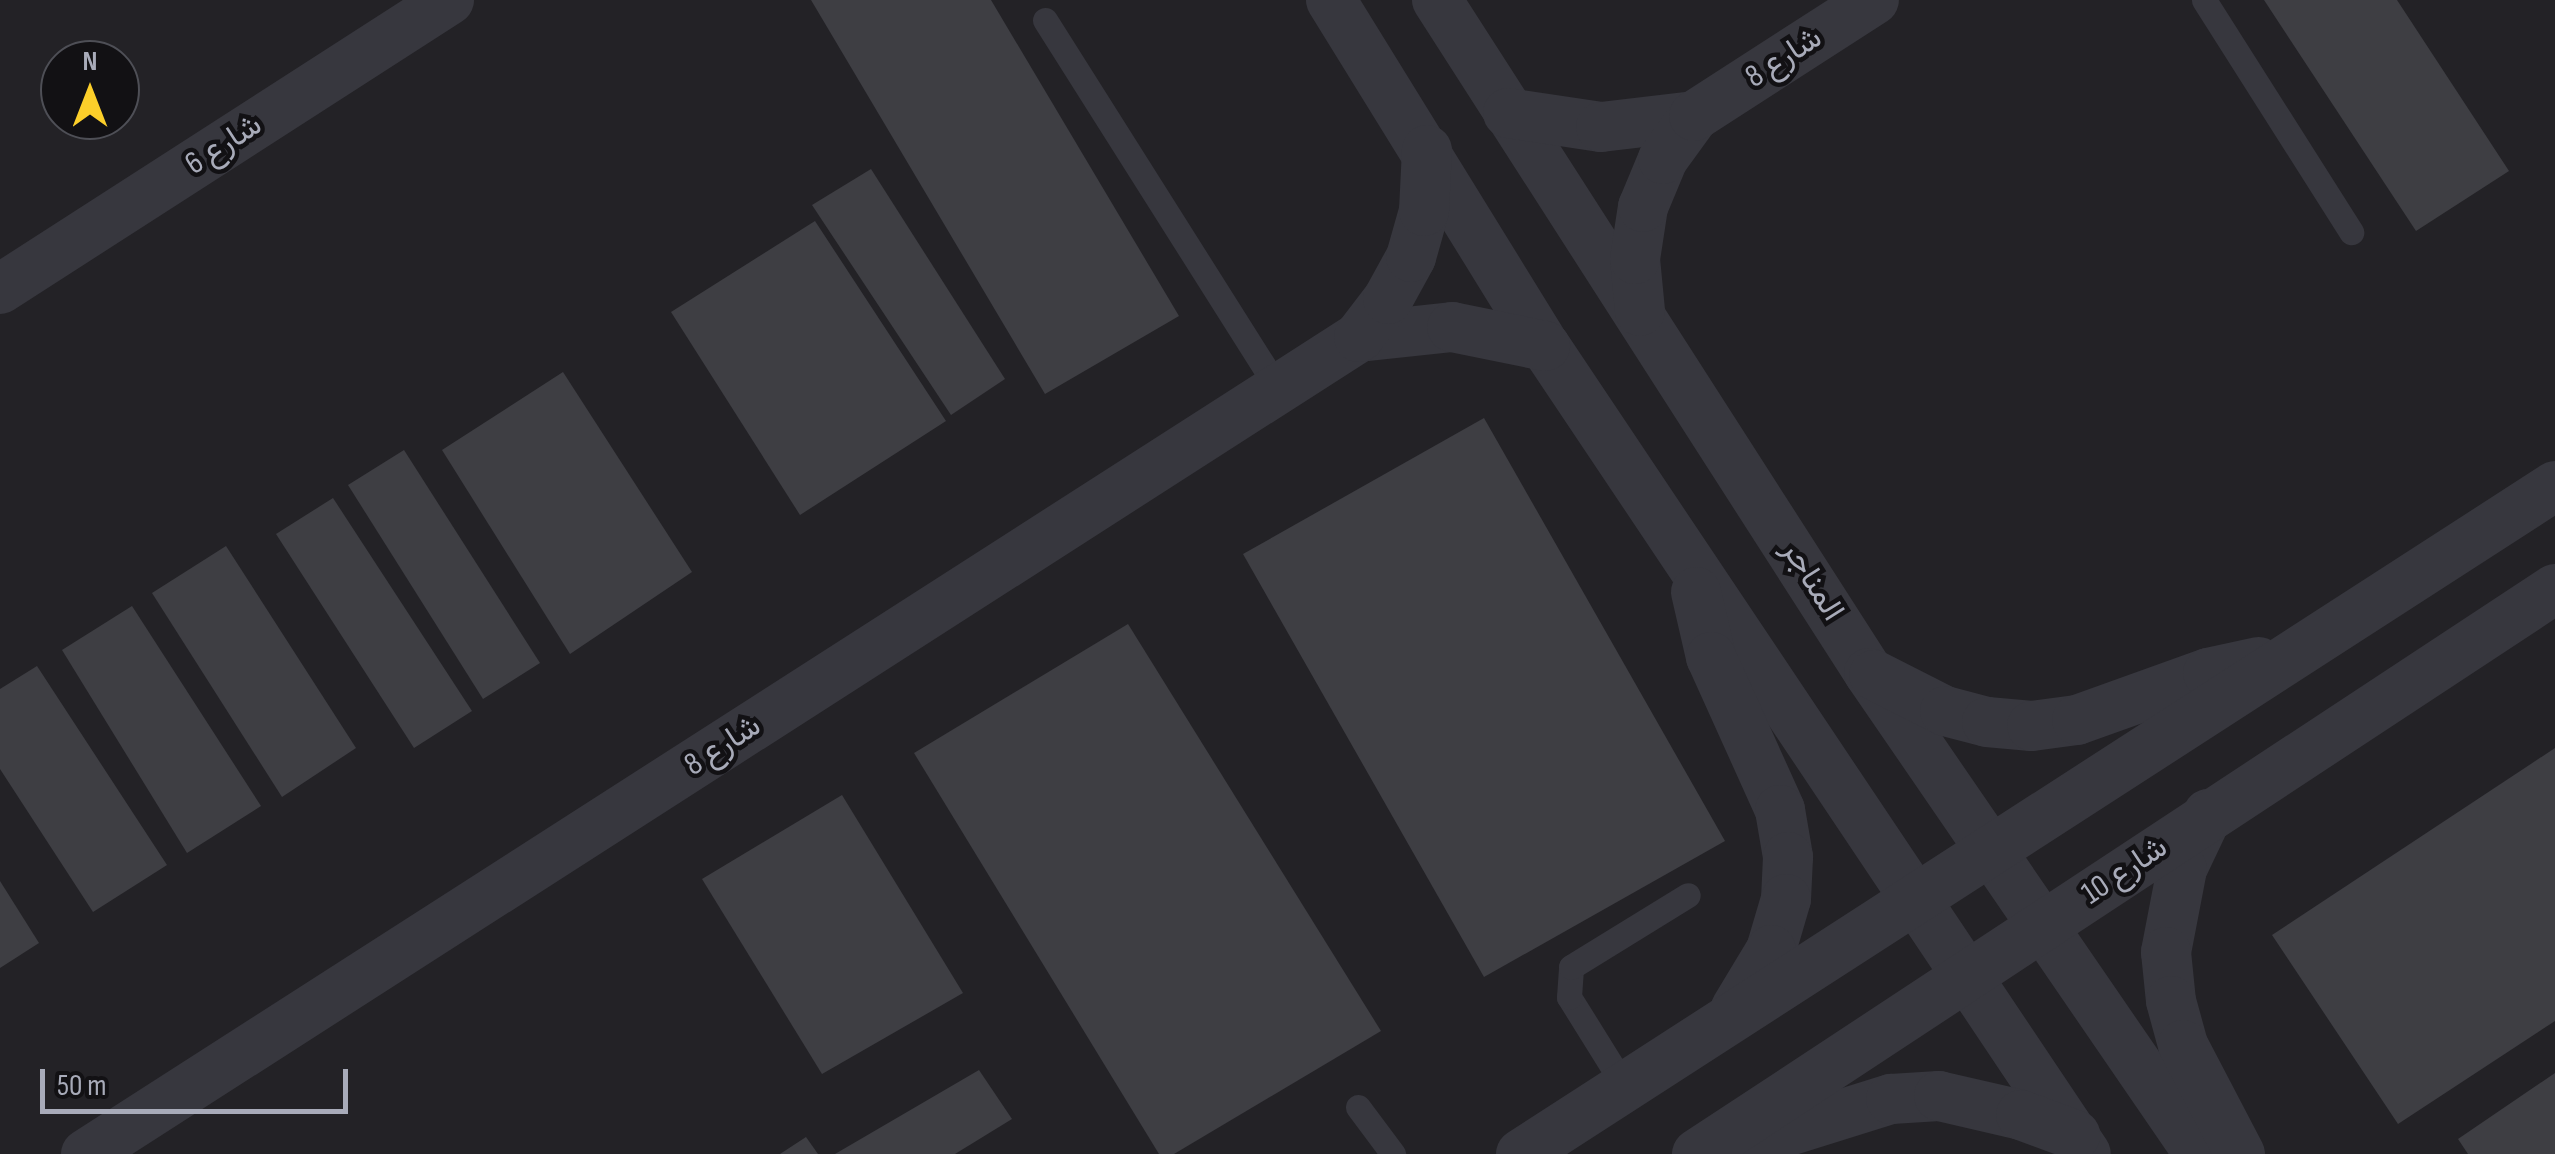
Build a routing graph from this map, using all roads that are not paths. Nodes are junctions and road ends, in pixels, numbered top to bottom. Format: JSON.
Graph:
{"nodes":[{"id":1,"x":449,"y":0,"type":"edge"},
{"id":2,"x":1331,"y":0,"type":"edge"},
{"id":3,"x":1437,"y":0,"type":"edge"},
{"id":4,"x":1874,"y":0,"type":"edge"},
{"id":5,"x":2204,"y":0,"type":"edge"},
{"id":6,"x":1045,"y":20,"type":"dead end"},
{"id":7,"x":1508,"y":113,"type":"junction"},
{"id":8,"x":1694,"y":116,"type":"junction"},
{"id":9,"x":1427,"y":150,"type":"junction"},
{"id":10,"x":2352,"y":232,"type":"dead end"},
{"id":11,"x":0,"y":289,"type":"edge"},
{"id":12,"x":1640,"y":311,"type":"junction"},
{"id":13,"x":1359,"y":337,"type":"junction"},
{"id":14,"x":1545,"y":346,"type":"junction"},
{"id":15,"x":1278,"y":389,"type":"junction"},
{"id":16,"x":2555,"y":486,"type":"edge"},
{"id":17,"x":1690,"y":563,"type":"junction"},
{"id":18,"x":2555,"y":589,"type":"edge"},
{"id":19,"x":2298,"y":653,"type":"junction"},
{"id":20,"x":1869,"y":673,"type":"junction"},
{"id":21,"x":2208,"y":814,"type":"junction"},
{"id":22,"x":1990,"y":849,"type":"junction"},
{"id":23,"x":1688,"y":895,"type":"dead end"},
{"id":24,"x":1915,"y":898,"type":"junction"},
{"id":25,"x":2045,"y":926,"type":"junction"},
{"id":26,"x":1969,"y":977,"type":"junction"},
{"id":27,"x":1729,"y":1020,"type":"junction"},
{"id":28,"x":1625,"y":1086,"type":"junction"},
{"id":29,"x":1358,"y":1107,"type":"dead end"},
{"id":30,"x":2081,"y":1145,"type":"edge"},
{"id":31,"x":86,"y":1154,"type":"edge"},
{"id":32,"x":1393,"y":1154,"type":"edge"},
{"id":33,"x":1521,"y":1154,"type":"edge"},
{"id":34,"x":1696,"y":1154,"type":"edge"},
{"id":35,"x":1719,"y":1154,"type":"edge"},
{"id":36,"x":2198,"y":1154,"type":"edge"},
{"id":37,"x":2240,"y":1154,"type":"edge"}],
"edges":[{"from":1,"to":11,"type":"street","name":"شارع 6"},
{"from":2,"to":9,"type":"street"},
{"from":3,"to":7,"type":"street","name":"المناجر"},
{"from":4,"to":8,"type":"street","name":"شارع 8"},
{"from":5,"to":10,"type":"lane"},
{"from":6,"to":15,"type":"lane"},
{"from":7,"to":8,"type":"street","name":"شارع 8"},
{"from":7,"to":12,"type":"street","name":"المناجر"},
{"from":8,"to":12,"type":"street","name":"شارع 8"},
{"from":9,"to":13,"type":"street","name":"شارع 8"},
{"from":9,"to":14,"type":"street"},
{"from":12,"to":20,"type":"street","name":"المناجر"},
{"from":13,"to":14,"type":"street","name":"شارع 8"},
{"from":13,"to":15,"type":"street","name":"شارع 8"},
{"from":14,"to":17,"type":"street"},
{"from":15,"to":31,"type":"street","name":"شارع 8"},
{"from":16,"to":19,"type":"street"},
{"from":17,"to":24,"type":"street"},
{"from":17,"to":27,"type":"street"},
{"from":18,"to":21,"type":"street","name":"شارع 10"},
{"from":19,"to":20,"type":"street"},
{"from":19,"to":22,"type":"street"},
{"from":20,"to":22,"type":"street","name":"المناجر"},
{"from":21,"to":25,"type":"street","name":"شارع 10"},
{"from":21,"to":37,"type":"street"},
{"from":22,"to":24,"type":"street"},
{"from":22,"to":25,"type":"street","name":"المناجر"},
{"from":23,"to":28,"type":"lane"},
{"from":24,"to":26,"type":"street"},
{"from":24,"to":27,"type":"street"},
{"from":25,"to":26,"type":"street","name":"شارع 10"},
{"from":25,"to":36,"type":"street","name":"المناجر"},
{"from":26,"to":30,"type":"street"},
{"from":26,"to":34,"type":"street","name":"شارع 10"},
{"from":27,"to":28,"type":"street"},
{"from":28,"to":33,"type":"street"},
{"from":29,"to":32,"type":"lane"},
{"from":30,"to":35,"type":"street"}]}
